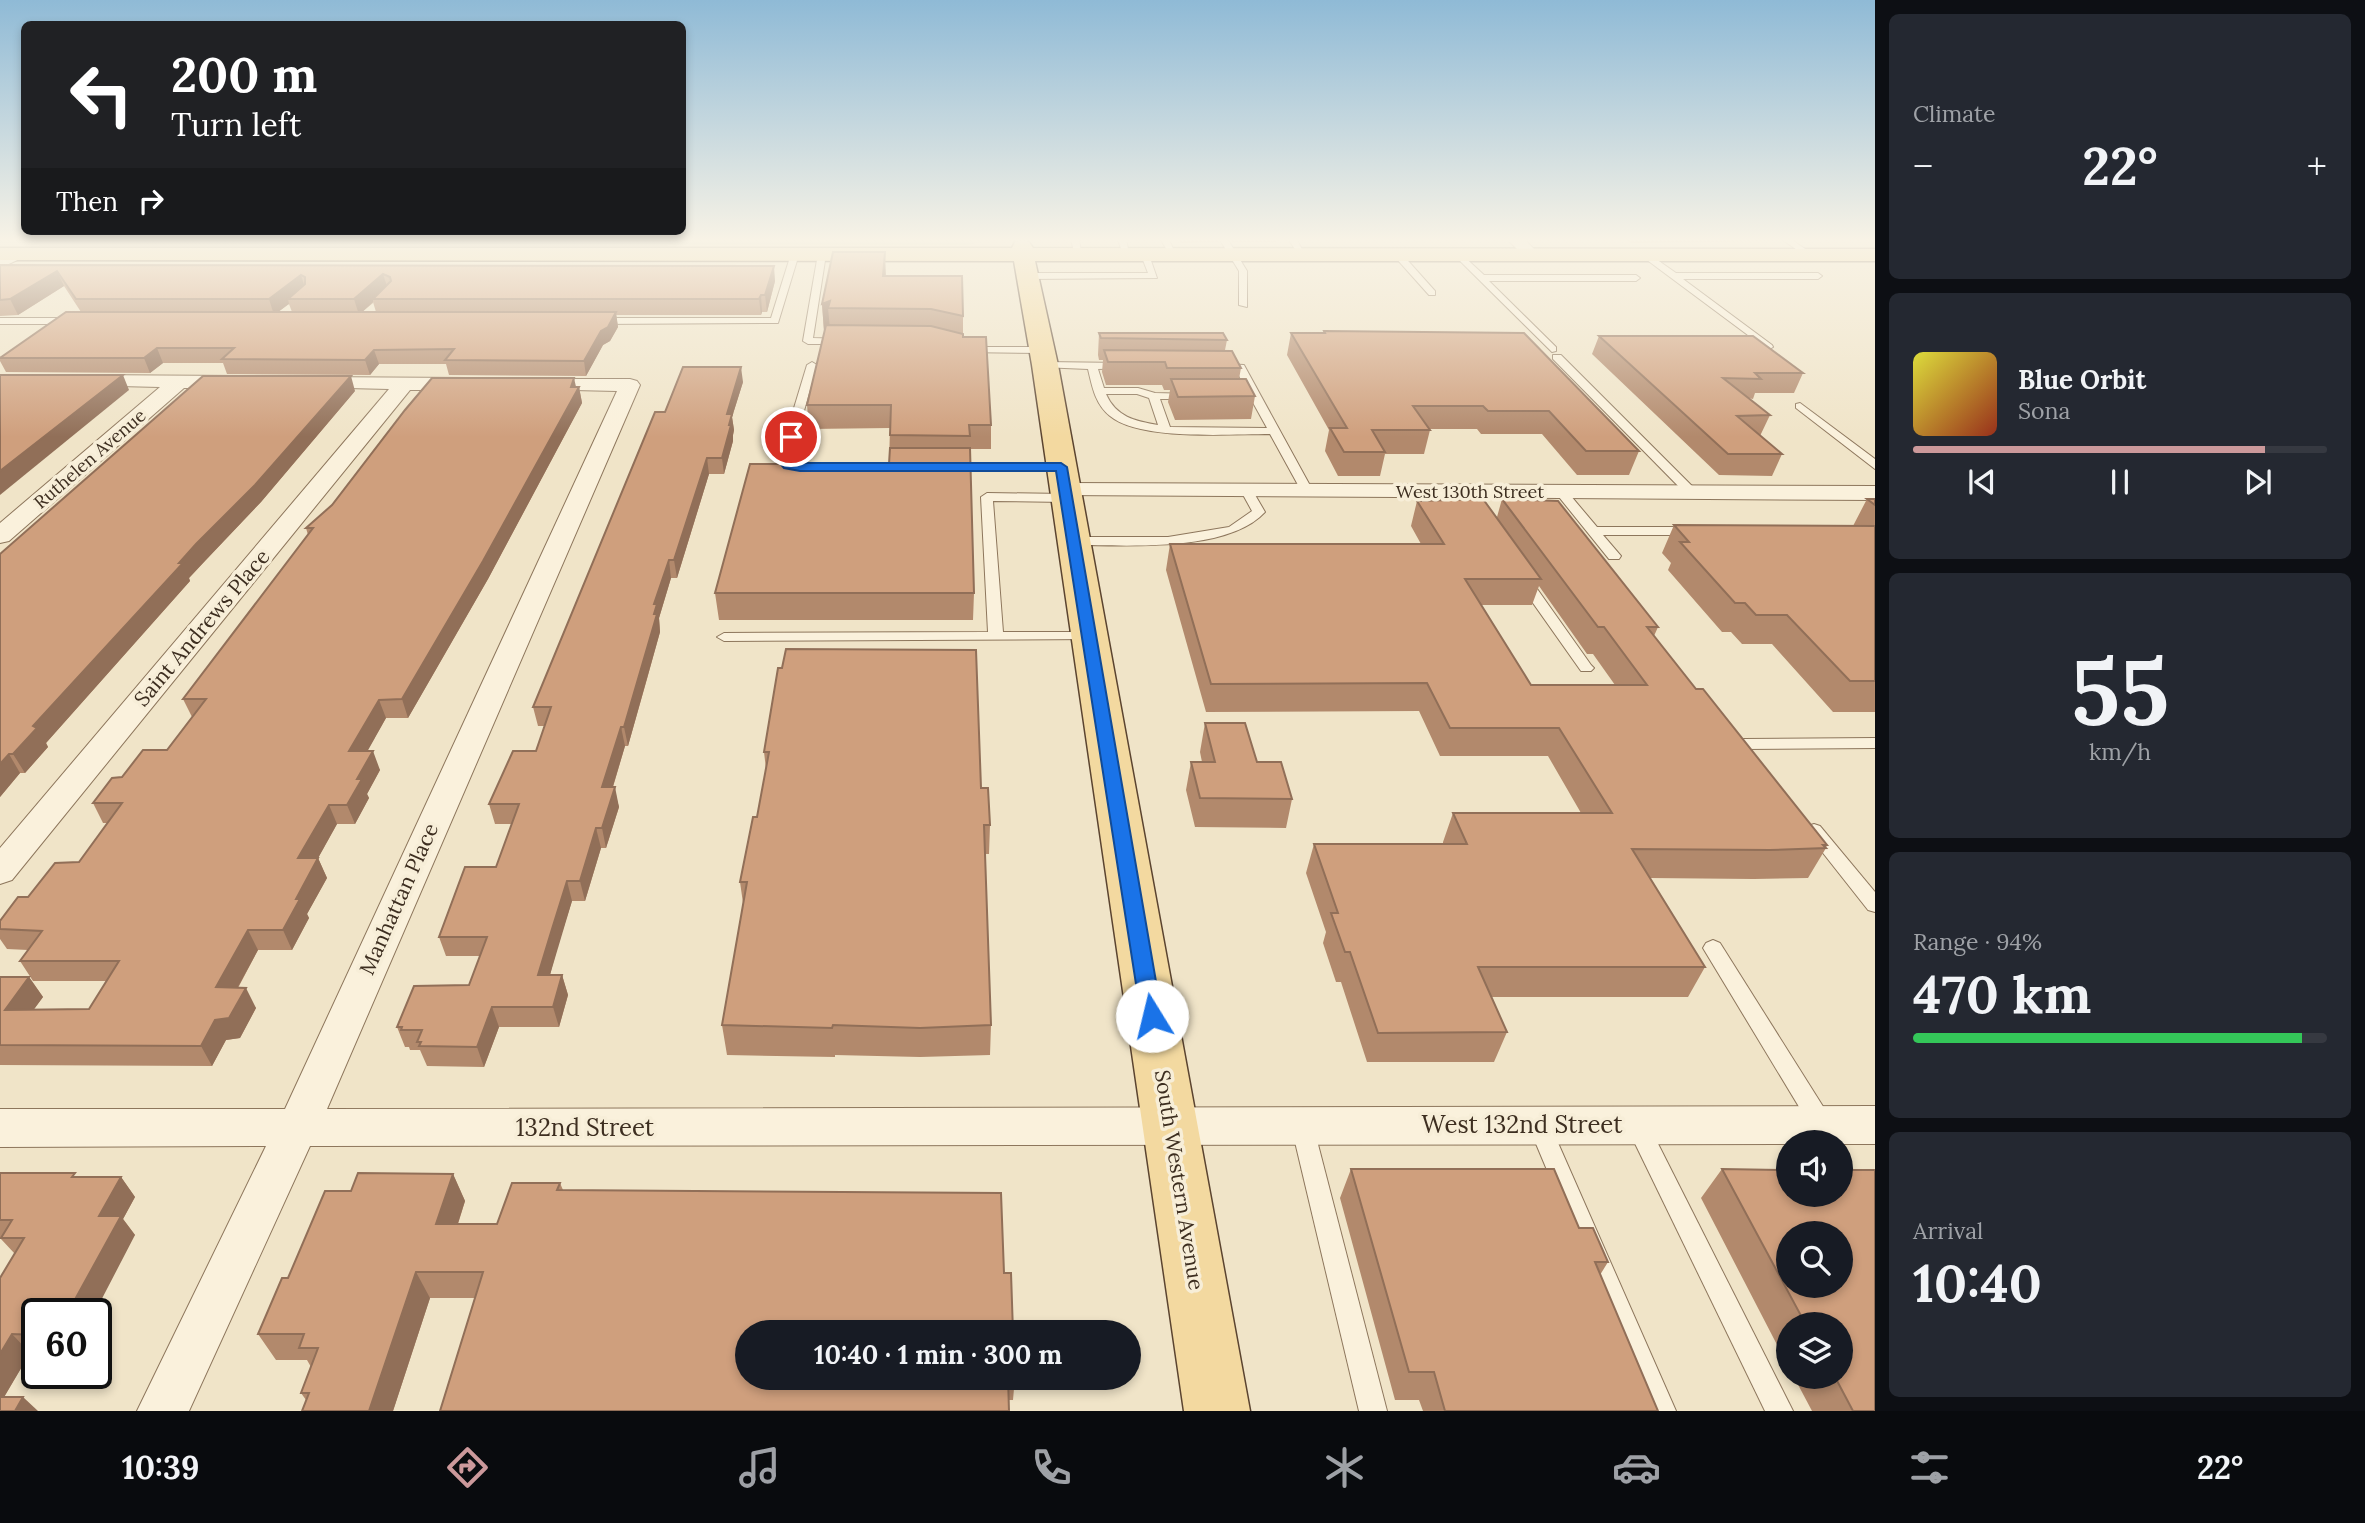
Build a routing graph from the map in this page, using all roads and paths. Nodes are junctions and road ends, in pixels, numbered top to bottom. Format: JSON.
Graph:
{"nodes":[{"id":1,"x":780,"y":306,"type":"edge"},
{"id":2,"x":814,"y":306,"type":"edge"},
{"id":3,"x":1033,"y":306,"type":"edge"},
{"id":4,"x":1509,"y":306,"type":"edge"},
{"id":5,"x":1714,"y":306,"type":"edge"},
{"id":6,"x":0,"y":321,"type":"edge"},
{"id":7,"x":83,"y":321,"type":"edge"},
{"id":8,"x":583,"y":321,"type":"edge"},
{"id":9,"x":849,"y":342,"type":"edge"},
{"id":10,"x":952,"y":347,"type":"edge"},
{"id":11,"x":1768,"y":347,"type":"edge"},
{"id":12,"x":1043,"y":358,"type":"junction"},
{"id":13,"x":812,"y":365,"type":"dead end"},
{"id":14,"x":1092,"y":366,"type":"junction"},
{"id":15,"x":1132,"y":366,"type":"edge"},
{"id":16,"x":1213,"y":367,"type":"edge"},
{"id":17,"x":69,"y":381,"type":"edge"},
{"id":18,"x":180,"y":381,"type":"junction"},
{"id":19,"x":259,"y":382,"type":"edge"},
{"id":20,"x":299,"y":383,"type":"edge"},
{"id":21,"x":404,"y":384,"type":"junction"},
{"id":22,"x":484,"y":384,"type":"edge"},
{"id":23,"x":510,"y":385,"type":"edge"},
{"id":24,"x":1098,"y":391,"type":"junction"},
{"id":25,"x":1154,"y":396,"type":"junction"},
{"id":26,"x":1255,"y":396,"type":"junction"},
{"id":27,"x":1800,"y":407,"type":"dead end"},
{"id":28,"x":1165,"y":430,"type":"junction"},
{"id":29,"x":1274,"y":431,"type":"junction"},
{"id":30,"x":1875,"y":465,"type":"edge"},
{"id":31,"x":814,"y":467,"type":"edge"},
{"id":32,"x":937,"y":467,"type":"edge"},
{"id":33,"x":1064,"y":485,"type":"junction"},
{"id":34,"x":1247,"y":491,"type":"junction"},
{"id":35,"x":1307,"y":491,"type":"junction"},
{"id":36,"x":1561,"y":492,"type":"junction"},
{"id":37,"x":1692,"y":493,"type":"junction"},
{"id":38,"x":1875,"y":493,"type":"edge"},
{"id":39,"x":1593,"y":531,"type":"junction"},
{"id":40,"x":1705,"y":531,"type":"edge"},
{"id":41,"x":0,"y":536,"type":"edge"},
{"id":42,"x":1073,"y":541,"type":"junction"},
{"id":43,"x":1614,"y":556,"type":"dead end"},
{"id":44,"x":1515,"y":567,"type":"edge"},
{"id":45,"x":996,"y":636,"type":"junction"},
{"id":46,"x":1089,"y":636,"type":"junction"},
{"id":47,"x":724,"y":637,"type":"dead end"},
{"id":48,"x":1586,"y":668,"type":"dead end"},
{"id":49,"x":1875,"y":743,"type":"edge"},
{"id":50,"x":1762,"y":765,"type":"edge"},
{"id":51,"x":1805,"y":819,"type":"edge"},
{"id":52,"x":0,"y":872,"type":"edge"},
{"id":53,"x":1875,"y":905,"type":"edge"},
{"id":54,"x":1713,"y":948,"type":"dead end"},
{"id":55,"x":1170,"y":1125,"type":"junction"},
{"id":56,"x":1302,"y":1125,"type":"junction"},
{"id":57,"x":1539,"y":1125,"type":"junction"},
{"id":58,"x":1637,"y":1125,"type":"junction"},
{"id":59,"x":1822,"y":1125,"type":"junction"},
{"id":60,"x":1875,"y":1125,"type":"edge"},
{"id":61,"x":0,"y":1128,"type":"edge"},
{"id":62,"x":296,"y":1130,"type":"junction"},
{"id":63,"x":163,"y":1411,"type":"edge"},
{"id":64,"x":1217,"y":1411,"type":"edge"},
{"id":65,"x":1373,"y":1411,"type":"edge"},
{"id":66,"x":1662,"y":1411,"type":"edge"},
{"id":67,"x":1779,"y":1411,"type":"edge"}],
"edges":[{"from":1,"to":8,"type":"lane"},
{"from":2,"to":9,"type":"lane"},
{"from":3,"to":12,"type":"main road","name":"South Western Avenue"},
{"from":4,"to":37,"type":"lane"},
{"from":5,"to":11,"type":"lane"},
{"from":6,"to":7,"type":"lane"},
{"from":10,"to":12,"type":"lane"},
{"from":12,"to":14,"type":"lane"},
{"from":12,"to":33,"type":"main road","name":"South Western Avenue"},
{"from":13,"to":31,"type":"lane"},
{"from":14,"to":15,"type":"lane"},
{"from":14,"to":24,"type":"lane"},
{"from":16,"to":26,"type":"lane"},
{"from":17,"to":18,"type":"street"},
{"from":18,"to":19,"type":"street"},
{"from":18,"to":41,"type":"street","name":"Ruthelen Avenue"},
{"from":20,"to":21,"type":"street"},
{"from":21,"to":22,"type":"street"},
{"from":21,"to":52,"type":"street","name":"Saint Andrews Place"},
{"from":23,"to":62,"type":"street","name":"Manhattan Place"},
{"from":24,"to":25,"type":"lane"},
{"from":24,"to":28,"type":"lane"},
{"from":25,"to":26,"type":"lane"},
{"from":25,"to":28,"type":"lane"},
{"from":26,"to":29,"type":"lane"},
{"from":27,"to":30,"type":"lane"},
{"from":28,"to":29,"type":"lane"},
{"from":29,"to":35,"type":"lane"},
{"from":32,"to":33,"type":"lane"},
{"from":33,"to":34,"type":"street","name":"West 130th Street"},
{"from":33,"to":42,"type":"main road","name":"South Western Avenue"},
{"from":33,"to":45,"type":"lane"},
{"from":34,"to":35,"type":"street","name":"West 130th Street"},
{"from":34,"to":42,"type":"lane"},
{"from":35,"to":36,"type":"street","name":"West 130th Street"},
{"from":36,"to":37,"type":"street","name":"West 130th Street"},
{"from":36,"to":39,"type":"lane"},
{"from":37,"to":38,"type":"street","name":"West 130th Street"},
{"from":39,"to":40,"type":"lane"},
{"from":39,"to":43,"type":"lane"},
{"from":42,"to":46,"type":"main road","name":"South Western Avenue"},
{"from":44,"to":48,"type":"lane"},
{"from":45,"to":46,"type":"lane"},
{"from":45,"to":47,"type":"lane"},
{"from":46,"to":55,"type":"main road","name":"South Western Avenue"},
{"from":49,"to":50,"type":"lane"},
{"from":51,"to":53,"type":"lane"},
{"from":54,"to":59,"type":"lane"},
{"from":55,"to":56,"type":"street","name":"West 132nd Street"},
{"from":55,"to":62,"type":"street","name":"132nd Street"},
{"from":55,"to":64,"type":"main road","name":"South Western Avenue"},
{"from":56,"to":57,"type":"street","name":"West 132nd Street"},
{"from":56,"to":65,"type":"lane"},
{"from":57,"to":58,"type":"street","name":"West 132nd Street"},
{"from":57,"to":66,"type":"lane"},
{"from":58,"to":59,"type":"street","name":"West 132nd Street"},
{"from":58,"to":67,"type":"lane"},
{"from":59,"to":60,"type":"street","name":"West 132nd Street"},
{"from":61,"to":62,"type":"street","name":"132nd Street"},
{"from":62,"to":63,"type":"street","name":"Manhattan Place"}]}
